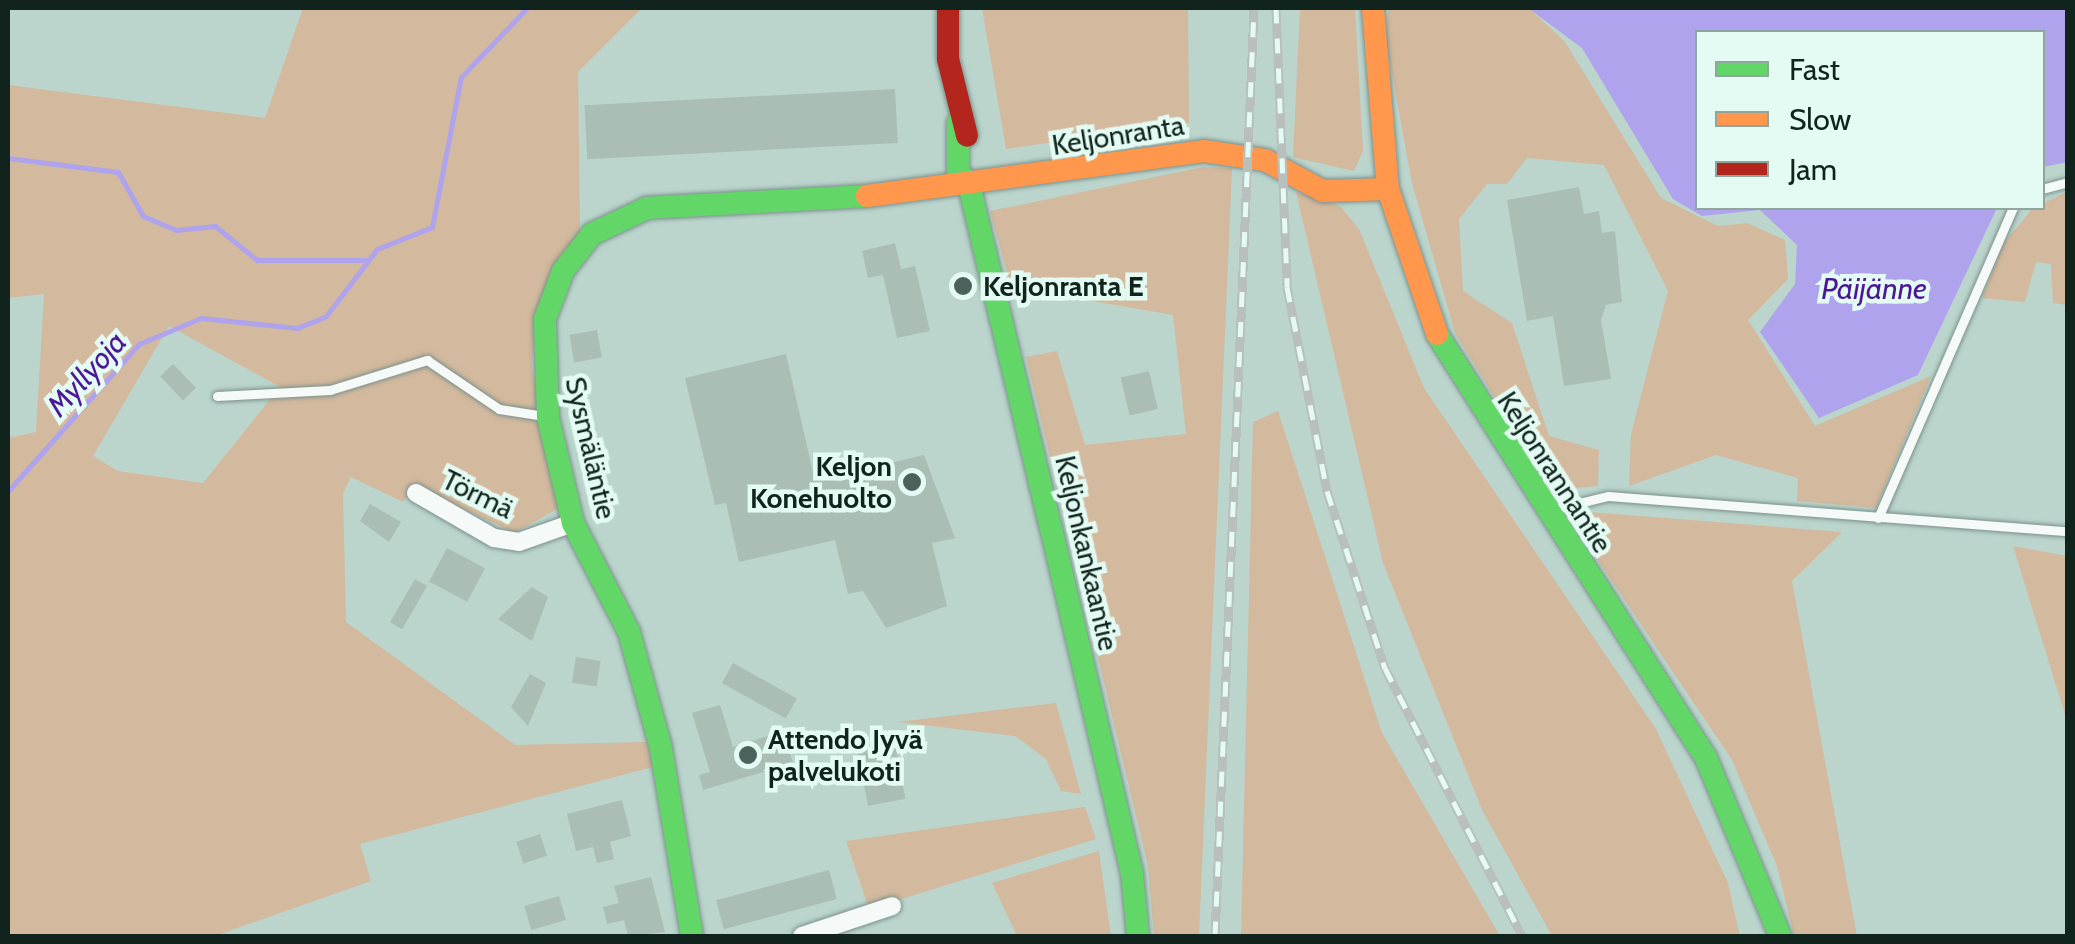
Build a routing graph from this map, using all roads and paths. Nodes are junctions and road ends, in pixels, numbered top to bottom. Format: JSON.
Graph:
{"nodes":[{"id":1,"x":948,"y":8,"type":"edge"},
{"id":2,"x":1373,"y":8,"type":"edge"},
{"id":3,"x":969,"y":187,"type":"junction"},
{"id":4,"x":1388,"y":189,"type":"junction"},
{"id":5,"x":2013,"y":210,"type":"edge"},
{"id":6,"x":217,"y":396,"type":"dead end"},
{"id":7,"x":548,"y":417,"type":"junction"},
{"id":8,"x":416,"y":493,"type":"dead end"},
{"id":9,"x":1543,"y":512,"type":"junction"},
{"id":10,"x":1876,"y":519,"type":"junction"},
{"id":11,"x":573,"y":523,"type":"junction"},
{"id":12,"x":2068,"y":531,"type":"edge"},
{"id":13,"x":892,"y":906,"type":"dead end"},
{"id":14,"x":692,"y":936,"type":"edge"},
{"id":15,"x":802,"y":936,"type":"edge"},
{"id":16,"x":1138,"y":936,"type":"edge"},
{"id":17,"x":1780,"y":936,"type":"edge"}],
"edges":[{"from":1,"to":3,"type":"street","name":"Keljonkankaantie"},
{"from":2,"to":4,"type":"street","name":"Keljonrannantie"},
{"from":3,"to":4,"type":"street","name":"Keljonranta"},
{"from":3,"to":7,"type":"street","name":"Sysmäläntie"},
{"from":3,"to":16,"type":"street","name":"Keljonkankaantie"},
{"from":4,"to":9,"type":"street","name":"Keljonrannantie"},
{"from":5,"to":10,"type":"lane"},
{"from":6,"to":7,"type":"lane"},
{"from":7,"to":11,"type":"street","name":"Sysmäläntie"},
{"from":8,"to":11,"type":"street","name":"Törmä"},
{"from":9,"to":10,"type":"lane"},
{"from":9,"to":17,"type":"street","name":"Keljonrannantie"},
{"from":10,"to":12,"type":"lane"},
{"from":11,"to":14,"type":"street","name":"Sysmäläntie"},
{"from":13,"to":15,"type":"street"}]}
